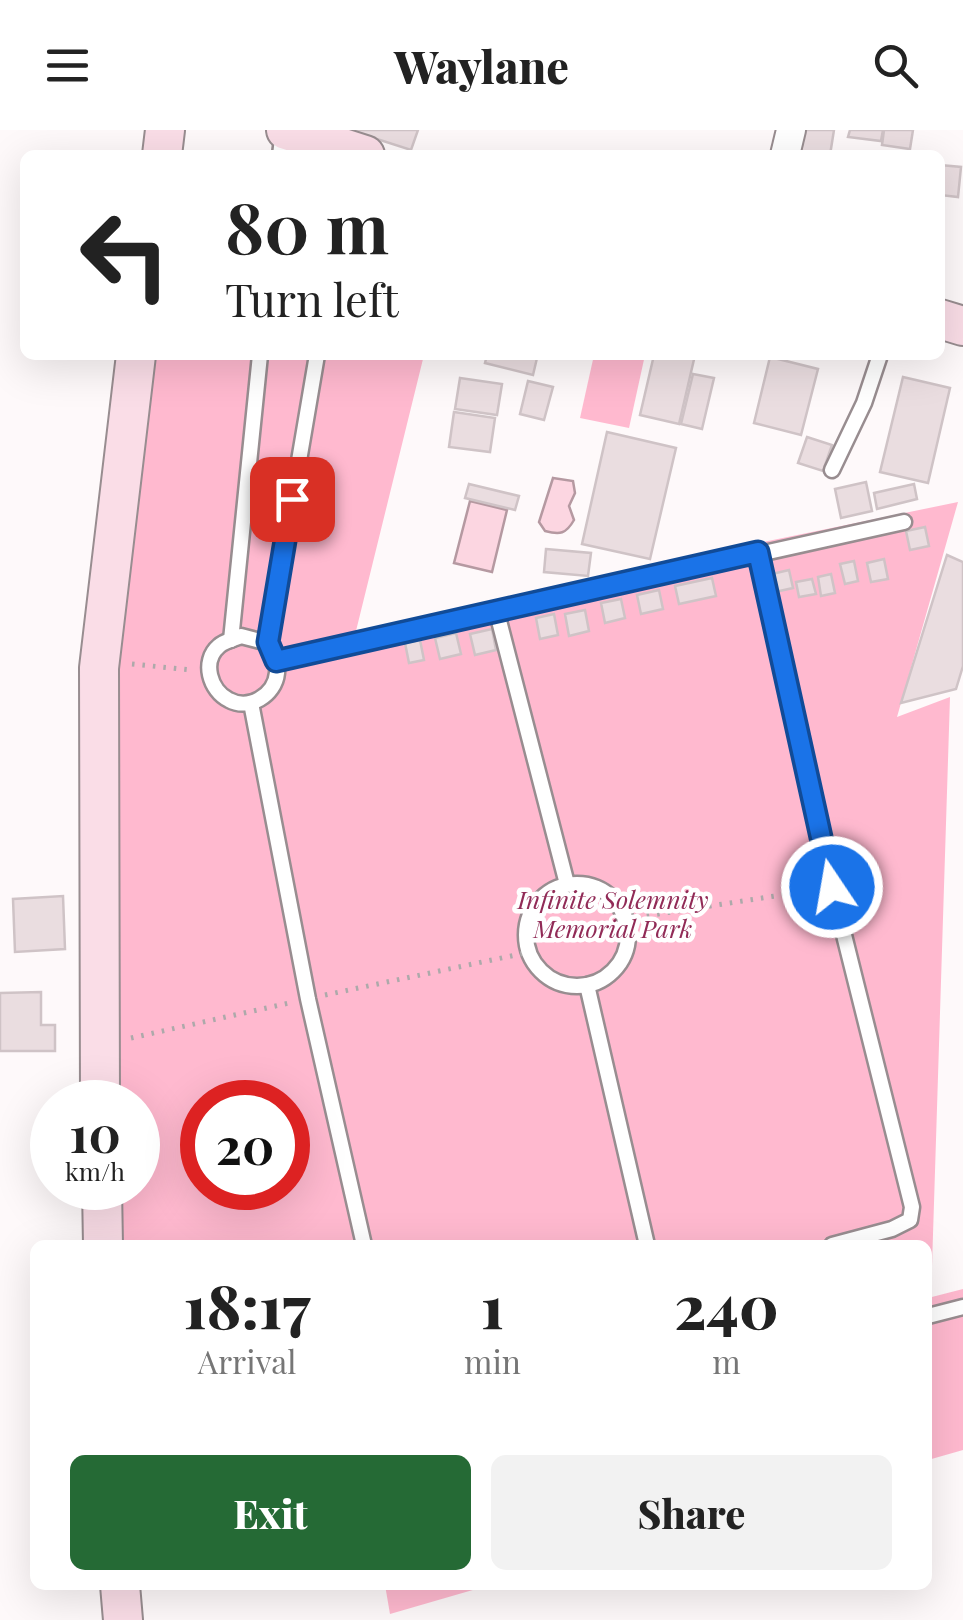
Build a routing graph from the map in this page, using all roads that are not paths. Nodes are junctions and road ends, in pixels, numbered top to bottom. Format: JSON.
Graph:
{"nodes":[{"id":1,"x":284,"y":130,"type":"edge"},
{"id":2,"x":342,"y":150,"type":"edge"},
{"id":3,"x":135,"y":360,"type":"edge"},
{"id":4,"x":259,"y":360,"type":"edge"},
{"id":5,"x":316,"y":360,"type":"edge"},
{"id":6,"x":878,"y":360,"type":"edge"},
{"id":7,"x":832,"y":470,"type":"dead end"},
{"id":8,"x":904,"y":522,"type":"dead end"},
{"id":9,"x":758,"y":552,"type":"junction"},
{"id":10,"x":498,"y":613,"type":"junction"},
{"id":11,"x":231,"y":640,"type":"junction"},
{"id":12,"x":268,"y":642,"type":"junction"},
{"id":13,"x":276,"y":661,"type":"junction"},
{"id":14,"x":250,"y":703,"type":"junction"},
{"id":15,"x":568,"y":884,"type":"junction"},
{"id":16,"x":587,"y":985,"type":"junction"},
{"id":17,"x":100,"y":1080,"type":"edge"},
{"id":18,"x":102,"y":1210,"type":"edge"},
{"id":19,"x":103,"y":1240,"type":"edge"},
{"id":20,"x":363,"y":1240,"type":"edge"},
{"id":21,"x":646,"y":1240,"type":"edge"},
{"id":22,"x":851,"y":1240,"type":"edge"},
{"id":23,"x":963,"y":1308,"type":"edge"},
{"id":24,"x":932,"y":1315,"type":"edge"},
{"id":25,"x":120,"y":1590,"type":"edge"},
{"id":26,"x":123,"y":1620,"type":"edge"}],
"edges":[{"from":1,"to":2,"type":"street"},
{"from":3,"to":17,"type":"street"},
{"from":4,"to":11,"type":"lane"},
{"from":5,"to":12,"type":"lane"},
{"from":6,"to":7,"type":"lane"},
{"from":8,"to":9,"type":"lane"},
{"from":9,"to":10,"type":"lane"},
{"from":9,"to":22,"type":"lane"},
{"from":10,"to":13,"type":"lane"},
{"from":10,"to":15,"type":"lane"},
{"from":11,"to":12,"type":"lane"},
{"from":11,"to":14,"type":"lane"},
{"from":12,"to":13,"type":"lane"},
{"from":13,"to":14,"type":"lane"},
{"from":14,"to":20,"type":"lane"},
{"from":15,"to":16,"type":"lane"},
{"from":15,"to":16,"type":"lane"},
{"from":16,"to":21,"type":"lane"},
{"from":18,"to":19,"type":"street"},
{"from":23,"to":24,"type":"lane"},
{"from":25,"to":26,"type":"street"}]}
